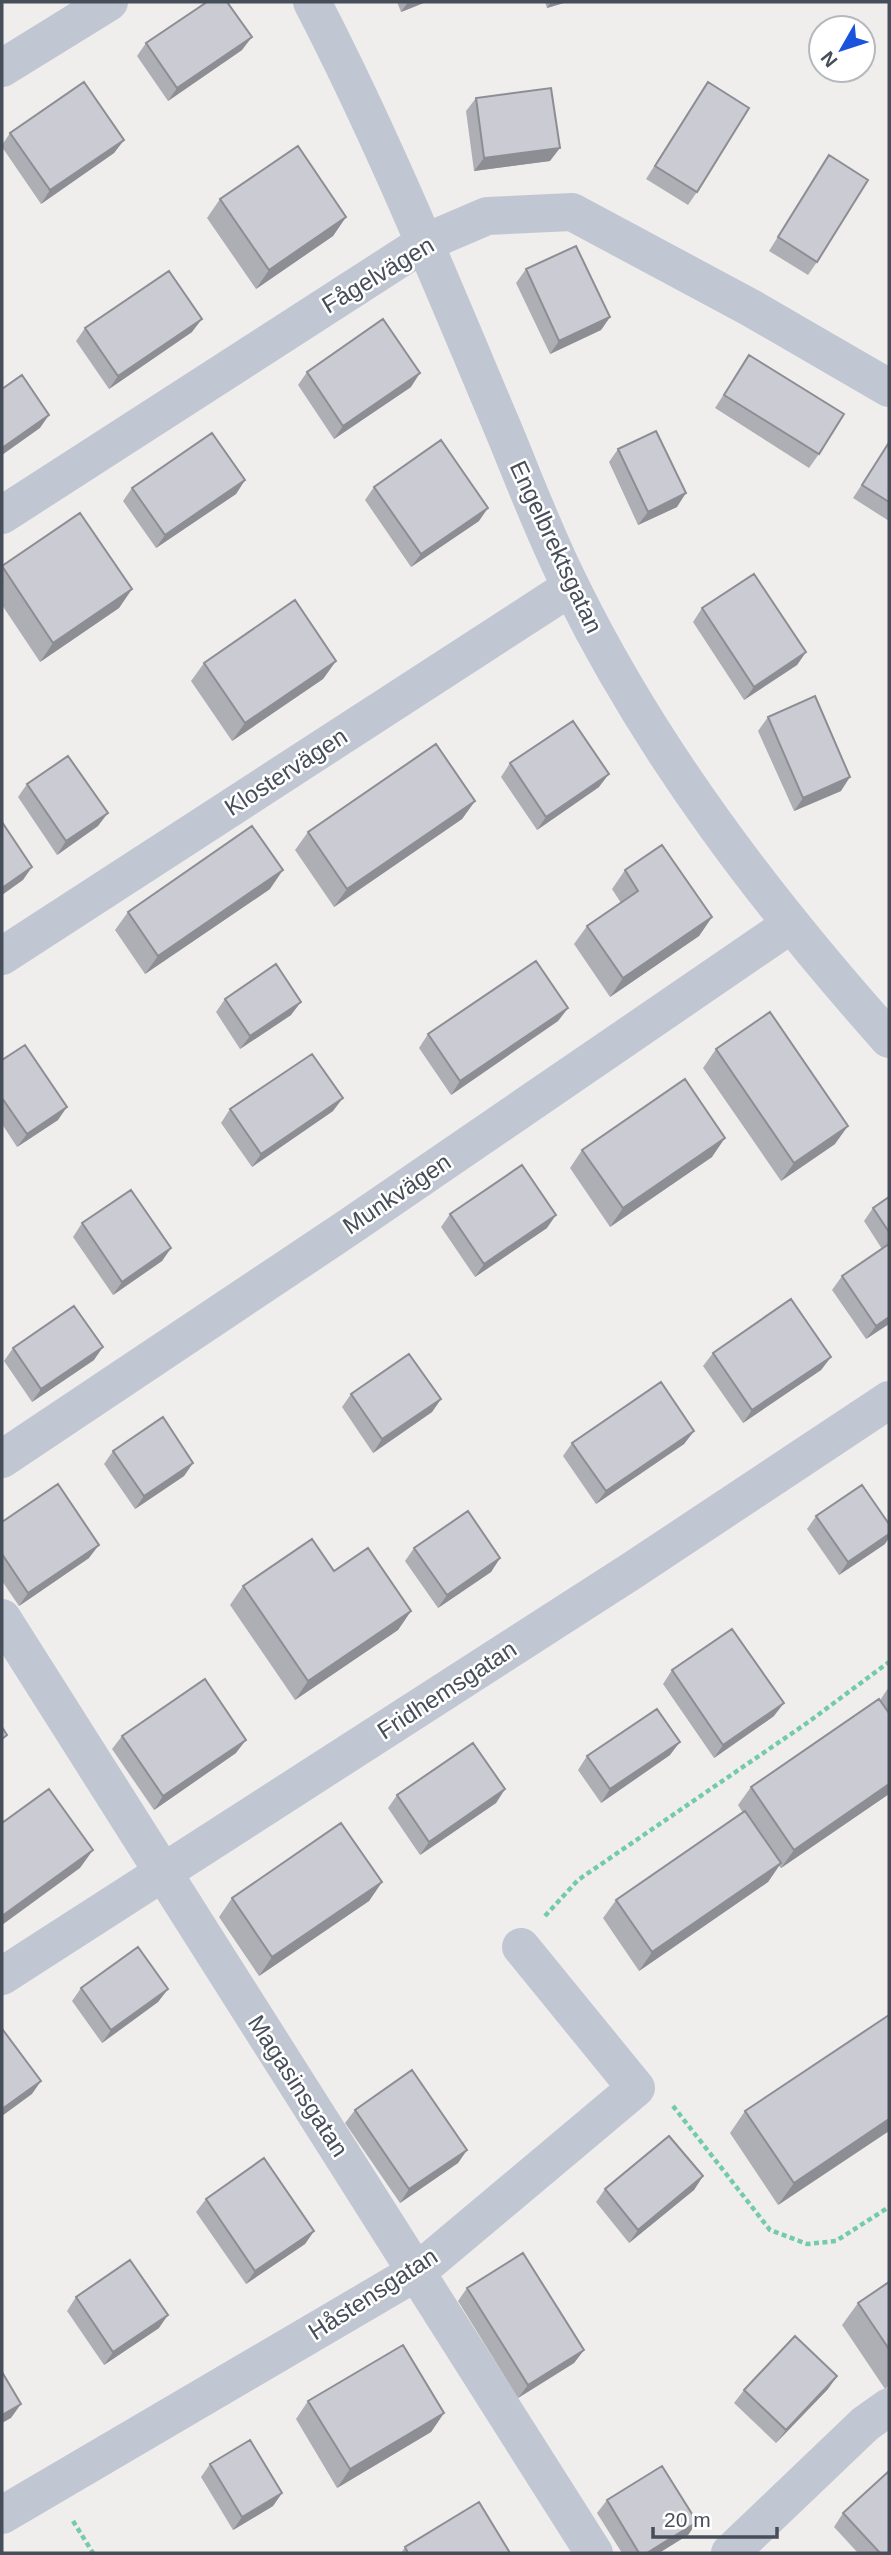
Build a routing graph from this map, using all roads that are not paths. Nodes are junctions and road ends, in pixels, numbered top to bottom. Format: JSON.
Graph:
{"nodes":[{"id":1,"x":109,"y":2,"type":"edge"},
{"id":2,"x":312,"y":2,"type":"edge"},
{"id":3,"x":2,"y":68,"type":"edge"},
{"id":4,"x":424,"y":243,"type":"junction"},
{"id":5,"x":889,"y":388,"type":"edge"},
{"id":6,"x":2,"y":515,"type":"edge"},
{"id":7,"x":571,"y":587,"type":"junction"},
{"id":8,"x":790,"y":925,"type":"junction"},
{"id":9,"x":2,"y":956,"type":"edge"},
{"id":10,"x":889,"y":1040,"type":"edge"},
{"id":11,"x":889,"y":1400,"type":"edge"},
{"id":12,"x":2,"y":1458,"type":"edge"},
{"id":13,"x":2,"y":1618,"type":"edge"},
{"id":14,"x":161,"y":1873,"type":"junction"},
{"id":15,"x":521,"y":1947,"type":"road end"},
{"id":16,"x":2,"y":1976,"type":"edge"},
{"id":17,"x":418,"y":2271,"type":"junction"},
{"id":18,"x":889,"y":2407,"type":"edge"},
{"id":19,"x":2,"y":2515,"type":"edge"},
{"id":20,"x":594,"y":2553,"type":"edge"},
{"id":21,"x":730,"y":2553,"type":"edge"}],
"edges":[{"from":1,"to":3,"type":"street"},
{"from":2,"to":4,"type":"street","name":"Engelbrektsgatan"},
{"from":4,"to":5,"type":"street","name":"Fågelvägen"},
{"from":4,"to":6,"type":"street","name":"Fågelvägen"},
{"from":4,"to":7,"type":"street","name":"Engelbrektsgatan"},
{"from":7,"to":8,"type":"street","name":"Engelbrektsgatan"},
{"from":7,"to":9,"type":"street","name":"Klostervägen"},
{"from":8,"to":10,"type":"street","name":"Engelbrektsgatan"},
{"from":8,"to":12,"type":"street","name":"Munkvägen"},
{"from":11,"to":14,"type":"street","name":"Fridhemsgatan"},
{"from":13,"to":14,"type":"street","name":"Magasinsgatan"},
{"from":14,"to":16,"type":"street","name":"Fridhemsgatan"},
{"from":14,"to":17,"type":"street","name":"Magasinsgatan"},
{"from":15,"to":17,"type":"street","name":"Håstensgatan"},
{"from":17,"to":19,"type":"street","name":"Håstensgatan"},
{"from":17,"to":20,"type":"street","name":"Magasinsgatan"},
{"from":18,"to":21,"type":"street"}]}
